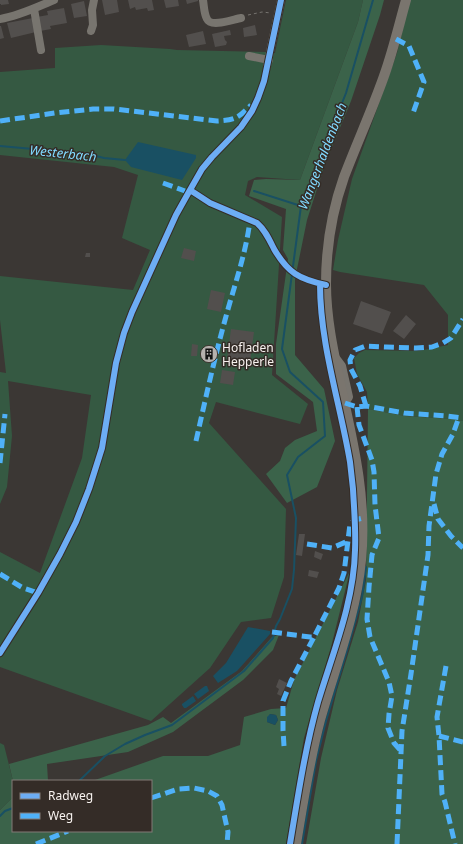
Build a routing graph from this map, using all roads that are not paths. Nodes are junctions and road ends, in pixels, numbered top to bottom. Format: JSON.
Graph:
{"nodes":[{"id":1,"x":54,"y":0,"type":"edge"},
{"id":2,"x":94,"y":0,"type":"edge"},
{"id":3,"x":203,"y":0,"type":"edge"},
{"id":4,"x":280,"y":0,"type":"edge"},
{"id":5,"x":406,"y":0,"type":"edge"},
{"id":6,"x":34,"y":9,"type":"junction"},
{"id":7,"x":0,"y":18,"type":"edge"},
{"id":8,"x":242,"y":18,"type":"road end"},
{"id":9,"x":91,"y":31,"type":"dead end"},
{"id":10,"x":42,"y":50,"type":"dead end"},
{"id":11,"x":249,"y":56,"type":"dead end"},
{"id":12,"x":296,"y":844,"type":"edge"}],
"edges":[{"from":1,"to":6,"type":"street"},
{"from":2,"to":9,"type":"street"},
{"from":3,"to":8,"type":"street"},
{"from":4,"to":11,"type":"street"},
{"from":5,"to":12,"type":"main road"},
{"from":6,"to":7,"type":"street"},
{"from":6,"to":10,"type":"street"}]}
